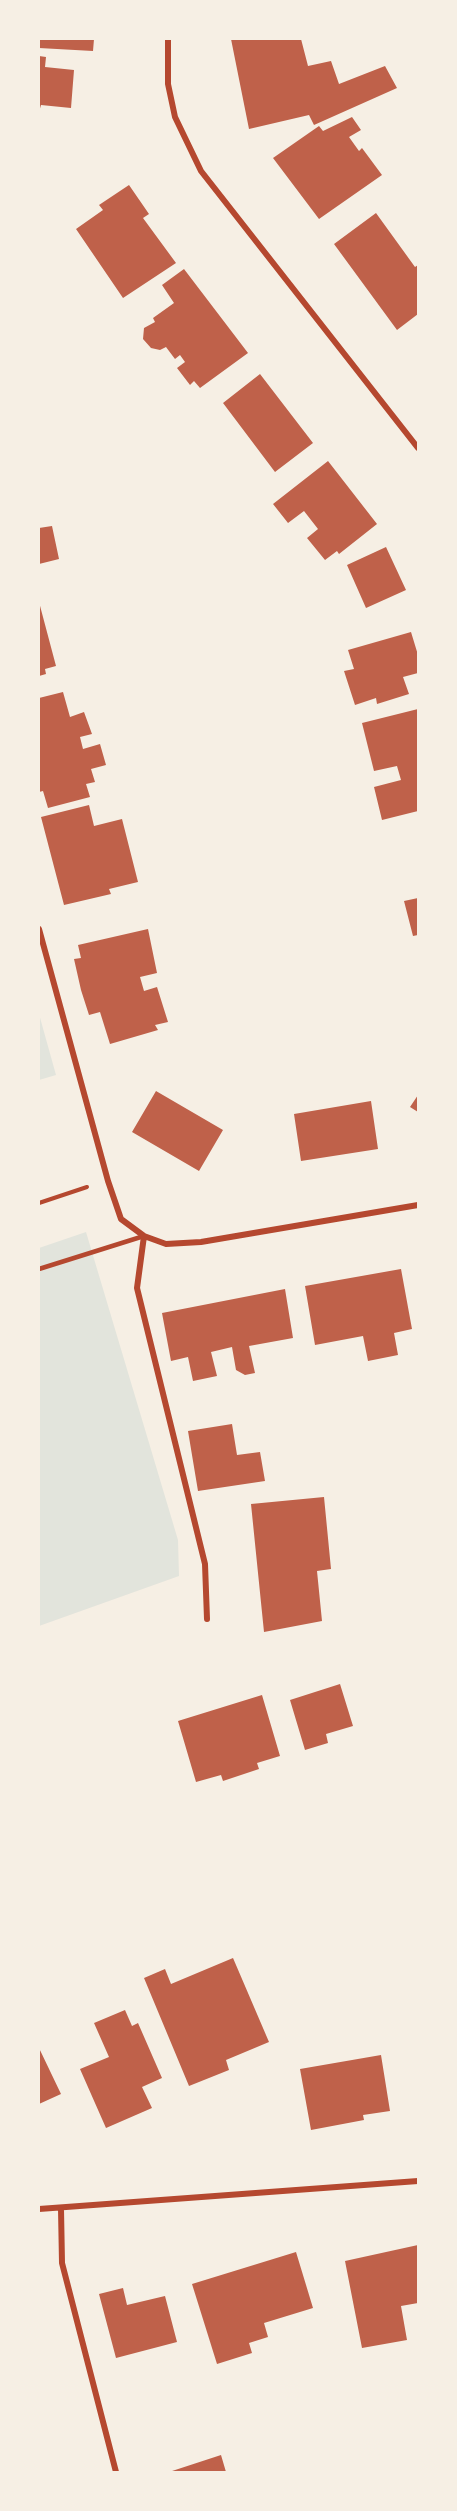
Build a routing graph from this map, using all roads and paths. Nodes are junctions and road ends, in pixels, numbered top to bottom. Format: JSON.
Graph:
{"nodes":[{"id":1,"x":168,"y":39,"type":"edge"},
{"id":2,"x":418,"y":448,"type":"edge"},
{"id":3,"x":39,"y":930,"type":"edge"},
{"id":4,"x":108,"y":1181,"type":"junction"},
{"id":5,"x":39,"y":1203,"type":"edge"},
{"id":6,"x":418,"y":1205,"type":"edge"},
{"id":7,"x":144,"y":1236,"type":"junction"},
{"id":8,"x":39,"y":1269,"type":"edge"},
{"id":9,"x":207,"y":1619,"type":"dead end"},
{"id":10,"x":418,"y":2181,"type":"edge"},
{"id":11,"x":39,"y":2209,"type":"edge"},
{"id":12,"x":61,"y":2209,"type":"junction"},
{"id":13,"x":116,"y":2472,"type":"edge"}],
"edges":[{"from":1,"to":2,"type":"street"},
{"from":3,"to":4,"type":"street"},
{"from":4,"to":5,"type":"path"},
{"from":4,"to":7,"type":"street"},
{"from":6,"to":7,"type":"street"},
{"from":7,"to":8,"type":"lane"},
{"from":7,"to":9,"type":"street"},
{"from":10,"to":12,"type":"street"},
{"from":11,"to":12,"type":"street"},
{"from":12,"to":13,"type":"street"}]}
